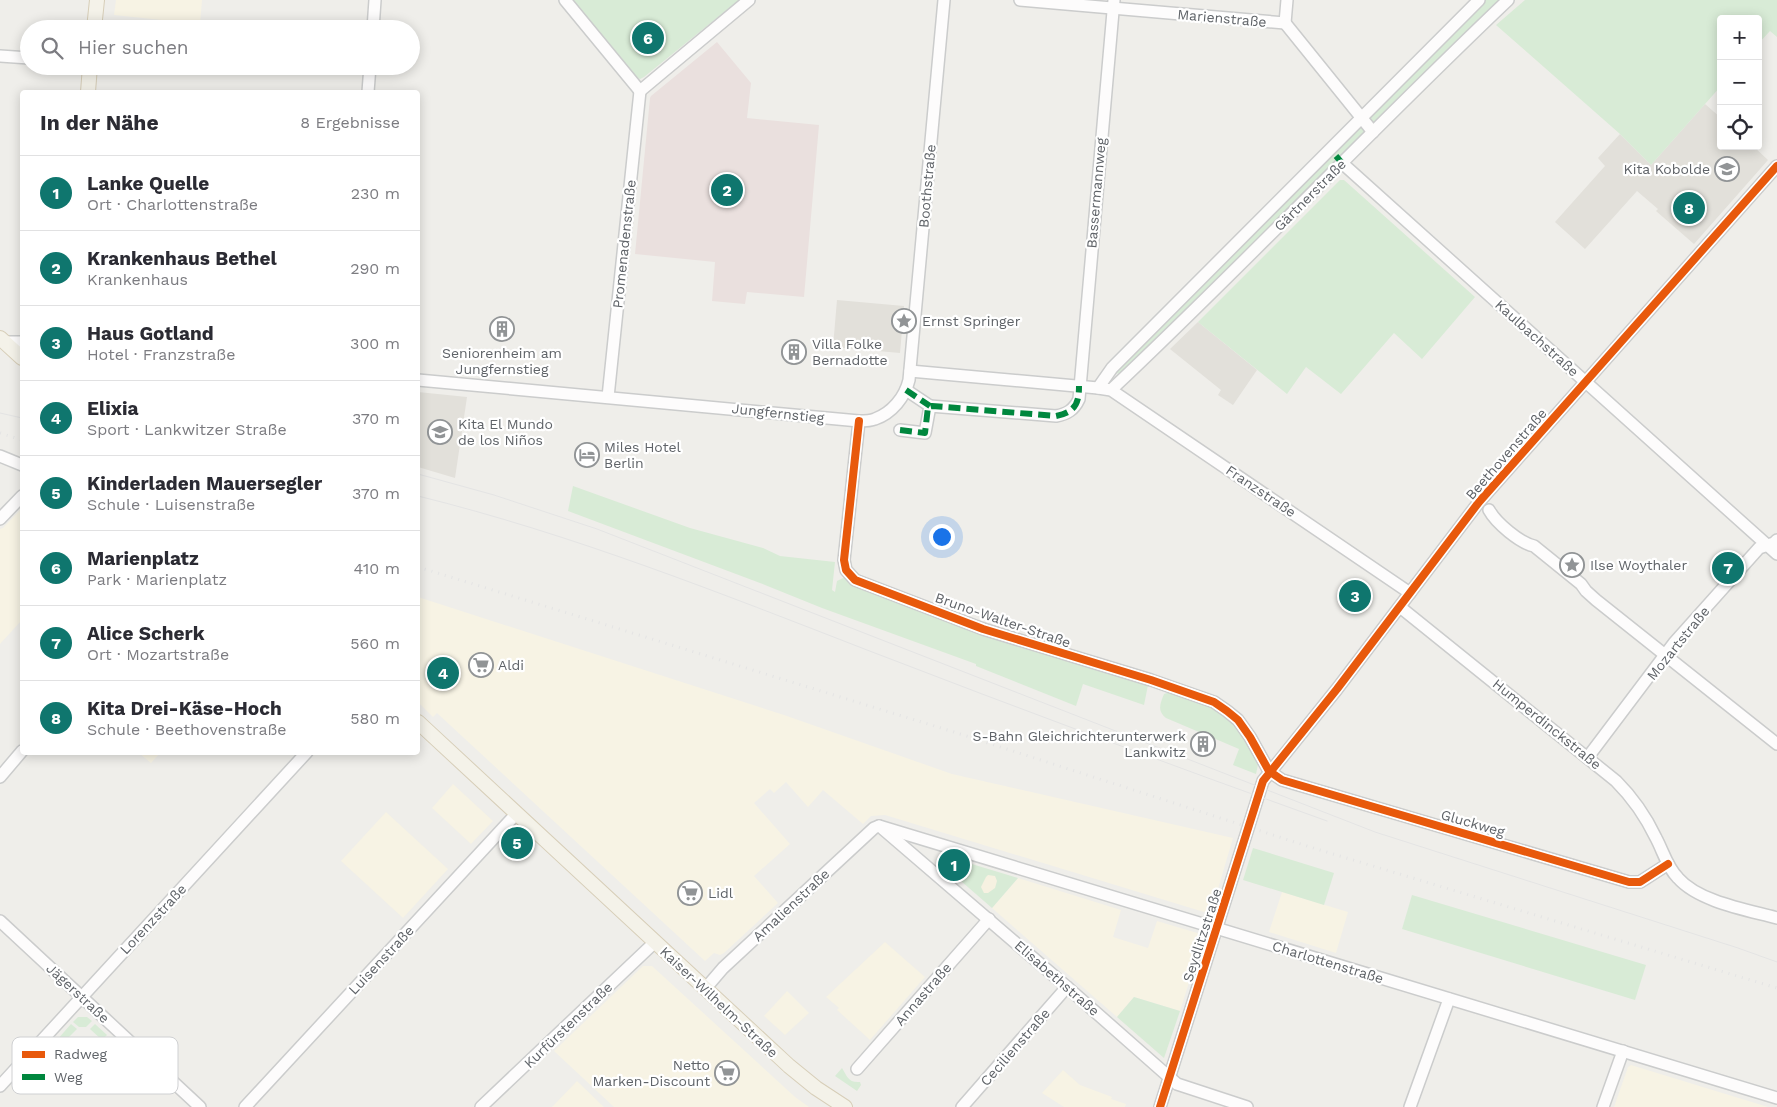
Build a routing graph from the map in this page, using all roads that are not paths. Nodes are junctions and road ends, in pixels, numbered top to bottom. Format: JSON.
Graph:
{"nodes":[{"id":1,"x":97,"y":0,"type":"edge"},
{"id":2,"x":375,"y":0,"type":"edge"},
{"id":3,"x":565,"y":0,"type":"edge"},
{"id":4,"x":749,"y":0,"type":"edge"},
{"id":5,"x":944,"y":0,"type":"edge"},
{"id":6,"x":1020,"y":0,"type":"edge"},
{"id":7,"x":1287,"y":0,"type":"edge"},
{"id":8,"x":1479,"y":0,"type":"edge"},
{"id":9,"x":1508,"y":0,"type":"edge"},
{"id":10,"x":1114,"y":4,"type":"edge"},
{"id":11,"x":95,"y":20,"type":"edge"},
{"id":12,"x":374,"y":20,"type":"edge"},
{"id":13,"x":1285,"y":23,"type":"junction"},
{"id":14,"x":0,"y":56,"type":"edge"},
{"id":15,"x":20,"y":57,"type":"edge"},
{"id":16,"x":89,"y":75,"type":"edge"},
{"id":17,"x":369,"y":75,"type":"edge"},
{"id":18,"x":88,"y":90,"type":"edge"},
{"id":19,"x":368,"y":90,"type":"edge"},
{"id":20,"x":640,"y":91,"type":"junction"},
{"id":21,"x":1360,"y":118,"type":"junction"},
{"id":22,"x":1373,"y":132,"type":"junction"},
{"id":23,"x":1342,"y":163,"type":"junction"},
{"id":24,"x":1777,"y":166,"type":"edge"},
{"id":25,"x":2,"y":340,"type":"edge"},
{"id":26,"x":20,"y":342,"type":"edge"},
{"id":27,"x":20,"y":356,"type":"edge"},
{"id":28,"x":910,"y":371,"type":"junction"},
{"id":29,"x":420,"y":380,"type":"edge"},
{"id":30,"x":1586,"y":382,"type":"junction"},
{"id":31,"x":1079,"y":386,"type":"junction"},
{"id":32,"x":1098,"y":388,"type":"junction"},
{"id":33,"x":906,"y":390,"type":"junction"},
{"id":34,"x":1111,"y":390,"type":"junction"},
{"id":35,"x":608,"y":397,"type":"junction"},
{"id":36,"x":930,"y":406,"type":"junction"},
{"id":37,"x":859,"y":422,"type":"junction"},
{"id":38,"x":900,"y":430,"type":"dead end"},
{"id":39,"x":0,"y":456,"type":"edge"},
{"id":40,"x":20,"y":464,"type":"edge"},
{"id":41,"x":20,"y":498,"type":"edge"},
{"id":42,"x":1479,"y":502,"type":"junction"},
{"id":43,"x":0,"y":519,"type":"edge"},
{"id":44,"x":1772,"y":542,"type":"edge"},
{"id":45,"x":1777,"y":554,"type":"edge"},
{"id":46,"x":1410,"y":593,"type":"junction"},
{"id":47,"x":1400,"y":607,"type":"junction"},
{"id":48,"x":1667,"y":653,"type":"junction"},
{"id":49,"x":420,"y":724,"type":"edge"},
{"id":50,"x":1777,"y":735,"type":"edge"},
{"id":51,"x":1777,"y":744,"type":"edge"},
{"id":52,"x":20,"y":752,"type":"edge"},
{"id":53,"x":304,"y":755,"type":"edge"},
{"id":54,"x":1588,"y":758,"type":"junction"},
{"id":55,"x":1269,"y":771,"type":"junction"},
{"id":56,"x":0,"y":777,"type":"edge"},
{"id":57,"x":516,"y":814,"type":"junction"},
{"id":58,"x":879,"y":826,"type":"junction"},
{"id":59,"x":1668,"y":864,"type":"junction"},
{"id":60,"x":1777,"y":918,"type":"edge"},
{"id":61,"x":989,"y":919,"type":"junction"},
{"id":62,"x":0,"y":921,"type":"edge"},
{"id":63,"x":1218,"y":928,"type":"junction"},
{"id":64,"x":655,"y":942,"type":"junction"},
{"id":65,"x":1067,"y":986,"type":"junction"},
{"id":66,"x":705,"y":989,"type":"junction"},
{"id":67,"x":82,"y":997,"type":"junction"},
{"id":68,"x":1449,"y":999,"type":"junction"},
{"id":69,"x":45,"y":1037,"type":"edge"},
{"id":70,"x":125,"y":1037,"type":"edge"},
{"id":71,"x":1623,"y":1051,"type":"junction"},
{"id":72,"x":857,"y":1070,"type":"dead end"},
{"id":73,"x":12,"y":1073,"type":"edge"},
{"id":74,"x":1170,"y":1077,"type":"junction"},
{"id":75,"x":0,"y":1086,"type":"edge"},
{"id":76,"x":178,"y":1087,"type":"edge"},
{"id":77,"x":1777,"y":1098,"type":"edge"},
{"id":78,"x":199,"y":1107,"type":"edge"},
{"id":79,"x":246,"y":1107,"type":"edge"},
{"id":80,"x":481,"y":1107,"type":"edge"},
{"id":81,"x":845,"y":1107,"type":"edge"},
{"id":82,"x":962,"y":1107,"type":"edge"},
{"id":83,"x":1160,"y":1107,"type":"edge"},
{"id":84,"x":1247,"y":1107,"type":"edge"},
{"id":85,"x":1410,"y":1107,"type":"edge"},
{"id":86,"x":1603,"y":1107,"type":"edge"}],
"edges":[{"from":1,"to":11,"type":"main road"},
{"from":2,"to":12,"type":"street"},
{"from":3,"to":20,"type":"street"},
{"from":4,"to":20,"type":"street"},
{"from":5,"to":28,"type":"street","name":"Boothstraße"},
{"from":6,"to":10,"type":"street","name":"Marienstraße"},
{"from":7,"to":13,"type":"street"},
{"from":8,"to":21,"type":"street","name":"Gärtnerstraße"},
{"from":9,"to":22,"type":"street","name":"Gärtnerstraße"},
{"from":10,"to":13,"type":"street","name":"Marienstraße"},
{"from":10,"to":31,"type":"street","name":"Bassermannweg"},
{"from":13,"to":21,"type":"street","name":"Marienstraße"},
{"from":14,"to":15,"type":"street"},
{"from":16,"to":18,"type":"main road"},
{"from":17,"to":19,"type":"street"},
{"from":20,"to":35,"type":"street","name":"Promenadenstraße"},
{"from":21,"to":22,"type":"street","name":"Marienstraße"},
{"from":21,"to":32,"type":"street","name":"Gärtnerstraße"},
{"from":22,"to":23,"type":"street","name":"Gärtnerstraße"},
{"from":23,"to":30,"type":"street","name":"Kaulbachstraße"},
{"from":23,"to":34,"type":"street","name":"Gärtnerstraße"},
{"from":24,"to":30,"type":"street","name":"Beethovenstraße"},
{"from":25,"to":26,"type":"street"},
{"from":25,"to":27,"type":"main road"},
{"from":28,"to":31,"type":"street"},
{"from":28,"to":33,"type":"street","name":"Jungfernstieg"},
{"from":29,"to":35,"type":"street","name":"Jungfernstieg"},
{"from":30,"to":42,"type":"street","name":"Beethovenstraße"},
{"from":30,"to":44,"type":"street","name":"Kaulbachstraße"},
{"from":31,"to":32,"type":"street"},
{"from":31,"to":36,"type":"street","name":"Bassermannweg"},
{"from":32,"to":34,"type":"street"},
{"from":33,"to":36,"type":"street"},
{"from":33,"to":37,"type":"street","name":"Jungfernstieg"},
{"from":34,"to":46,"type":"street","name":"Franzstraße"},
{"from":35,"to":37,"type":"street","name":"Jungfernstieg"},
{"from":36,"to":38,"type":"street"},
{"from":37,"to":55,"type":"street","name":"Bruno-Walter-Straße"},
{"from":39,"to":40,"type":"street"},
{"from":41,"to":43,"type":"street"},
{"from":42,"to":46,"type":"street","name":"Beethovenstraße"},
{"from":42,"to":48,"type":"street"},
{"from":44,"to":45,"type":"street","name":"Kaulbachstraße"},
{"from":44,"to":48,"type":"street","name":"Mozartstraße"},
{"from":46,"to":47,"type":"street","name":"Beethovenstraße"},
{"from":47,"to":54,"type":"street","name":"Humperdinckstraße"},
{"from":47,"to":55,"type":"street","name":"Beethovenstraße"},
{"from":48,"to":50,"type":"street"},
{"from":48,"to":51,"type":"street"},
{"from":48,"to":54,"type":"street","name":"Mozartstraße"},
{"from":49,"to":57,"type":"main road","name":"Kaiser-Wilhelm-Straße"},
{"from":52,"to":56,"type":"street"},
{"from":53,"to":67,"type":"street","name":"Lorenzstraße"},
{"from":54,"to":59,"type":"street","name":"Humperdinckstraße"},
{"from":55,"to":59,"type":"street","name":"Gluckweg"},
{"from":55,"to":63,"type":"street","name":"Seydlitzstraße"},
{"from":57,"to":64,"type":"main road","name":"Kaiser-Wilhelm-Straße"},
{"from":57,"to":79,"type":"street","name":"Luisenstraße"},
{"from":58,"to":61,"type":"street","name":"Elisabethstraße"},
{"from":58,"to":63,"type":"street","name":"Charlottenstraße"},
{"from":58,"to":66,"type":"street","name":"Amalienstraße"},
{"from":59,"to":60,"type":"street"},
{"from":61,"to":65,"type":"street","name":"Elisabethstraße"},
{"from":61,"to":72,"type":"street","name":"Annastraße"},
{"from":62,"to":67,"type":"street","name":"Jägerstraße"},
{"from":63,"to":68,"type":"street","name":"Charlottenstraße"},
{"from":63,"to":74,"type":"street","name":"Seydlitzstraße"},
{"from":64,"to":66,"type":"main road","name":"Kaiser-Wilhelm-Straße"},
{"from":64,"to":80,"type":"street","name":"Kurfürstenstraße"},
{"from":65,"to":74,"type":"street","name":"Elisabethstraße"},
{"from":65,"to":82,"type":"street","name":"Cecilienstraße"},
{"from":66,"to":81,"type":"main road","name":"Kaiser-Wilhelm-Straße"},
{"from":67,"to":69,"type":"street","name":"Lorenzstraße"},
{"from":67,"to":70,"type":"street","name":"Jägerstraße"},
{"from":68,"to":71,"type":"street","name":"Charlottenstraße"},
{"from":68,"to":85,"type":"street"},
{"from":71,"to":77,"type":"street","name":"Charlottenstraße"},
{"from":71,"to":86,"type":"street"},
{"from":73,"to":75,"type":"street","name":"Lorenzstraße"},
{"from":74,"to":83,"type":"street","name":"Seydlitzstraße"},
{"from":74,"to":84,"type":"street","name":"Elisabethstraße"},
{"from":76,"to":78,"type":"street","name":"Jägerstraße"}]}
